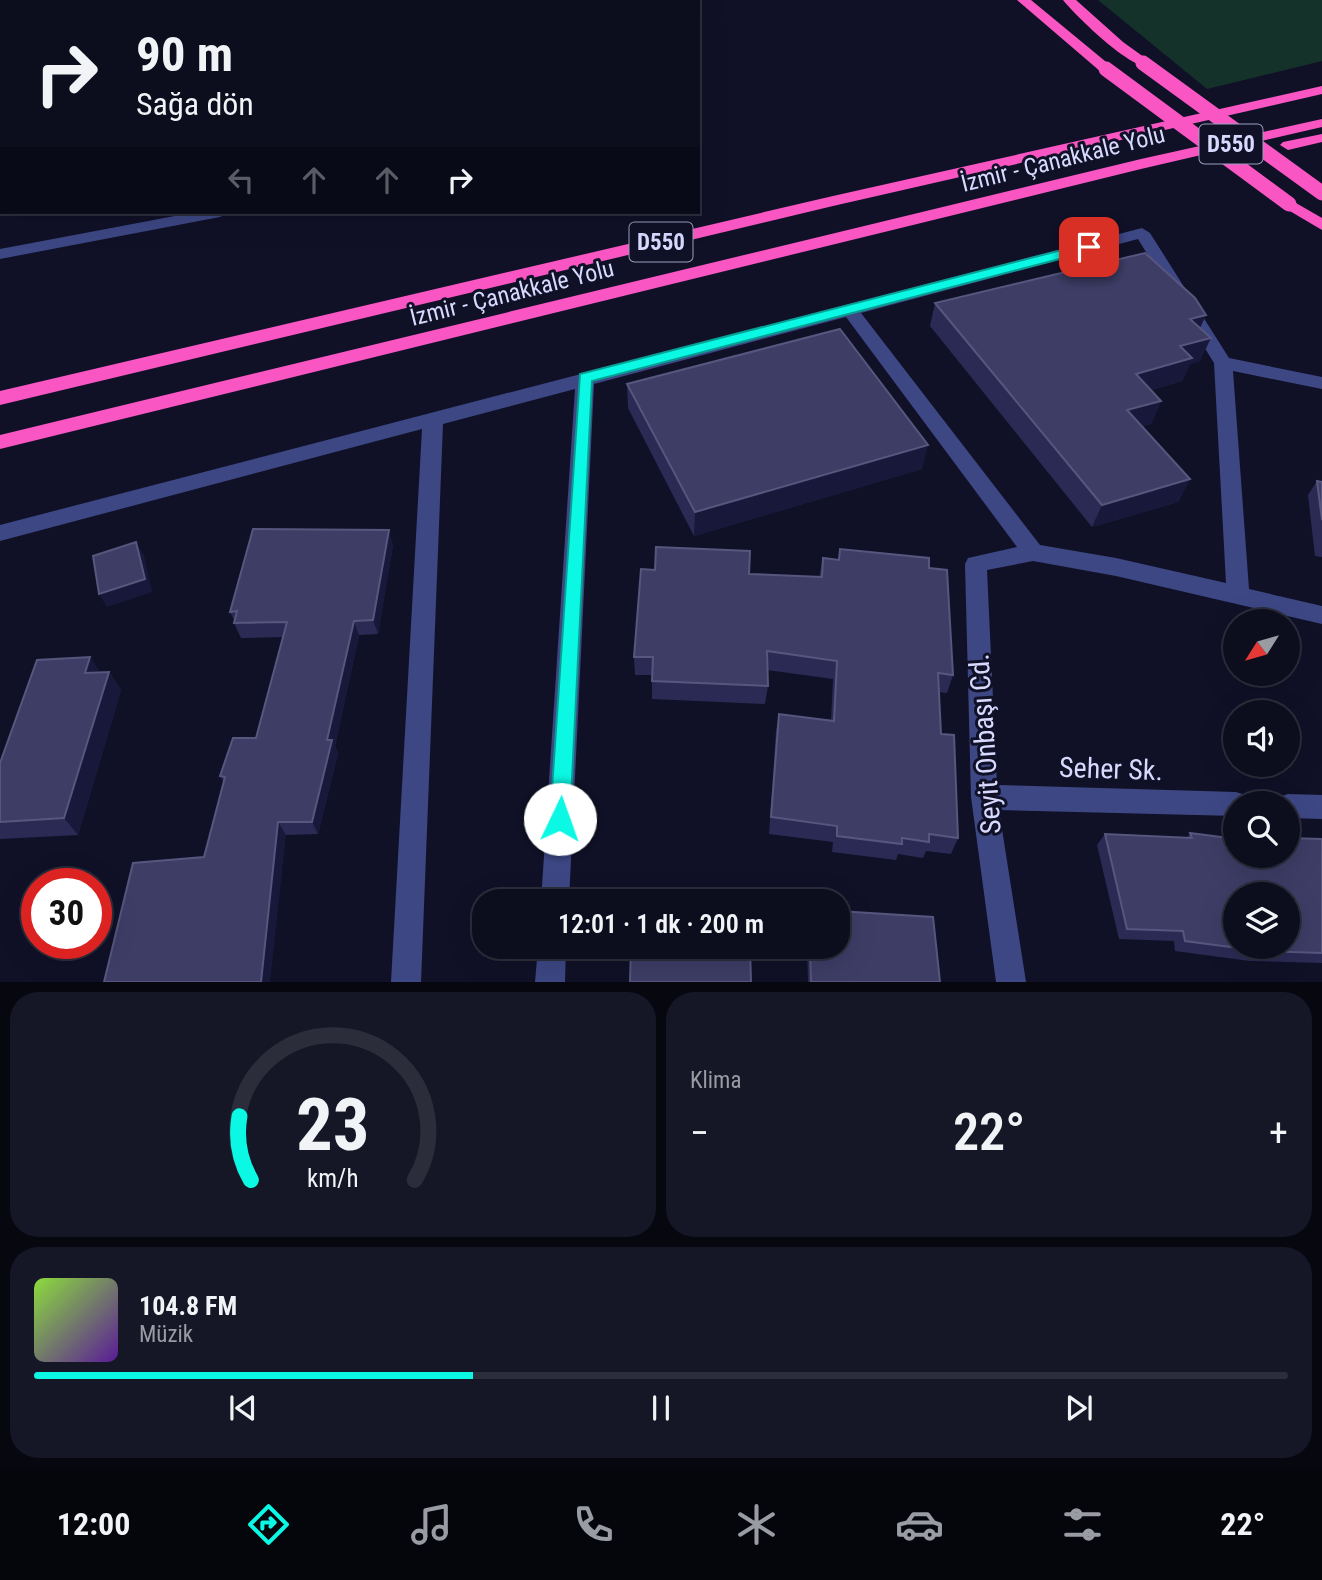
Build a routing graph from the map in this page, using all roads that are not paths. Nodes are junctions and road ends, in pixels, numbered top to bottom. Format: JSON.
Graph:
{"nodes":[{"id":1,"x":1023,"y":0,"type":"edge"},
{"id":2,"x":1069,"y":0,"type":"edge"},
{"id":3,"x":1322,"y":75,"type":"edge"},
{"id":4,"x":1322,"y":90,"type":"edge"},
{"id":5,"x":1322,"y":123,"type":"edge"},
{"id":6,"x":1322,"y":138,"type":"edge"},
{"id":7,"x":1141,"y":164,"type":"junction"},
{"id":8,"x":1322,"y":193,"type":"edge"},
{"id":9,"x":834,"y":201,"type":"junction"},
{"id":10,"x":210,"y":214,"type":"edge"},
{"id":11,"x":1322,"y":225,"type":"edge"},
{"id":12,"x":0,"y":254,"type":"edge"},
{"id":13,"x":849,"y":309,"type":"junction"},
{"id":14,"x":1223,"y":363,"type":"junction"},
{"id":15,"x":585,"y":378,"type":"junction"},
{"id":16,"x":1322,"y":383,"type":"edge"},
{"id":17,"x":0,"y":398,"type":"edge"},
{"id":18,"x":433,"y":418,"type":"junction"},
{"id":19,"x":0,"y":442,"type":"edge"},
{"id":20,"x":0,"y":533,"type":"edge"},
{"id":21,"x":1033,"y":552,"type":"junction"},
{"id":22,"x":1238,"y":596,"type":"junction"},
{"id":23,"x":1322,"y":615,"type":"edge"},
{"id":24,"x":984,"y":797,"type":"junction"},
{"id":25,"x":1223,"y":804,"type":"edge"},
{"id":26,"x":1300,"y":806,"type":"edge"},
{"id":27,"x":1322,"y":807,"type":"edge"},
{"id":28,"x":556,"y":889,"type":"edge"},
{"id":29,"x":551,"y":959,"type":"edge"},
{"id":30,"x":406,"y":982,"type":"edge"},
{"id":31,"x":550,"y":982,"type":"edge"},
{"id":32,"x":1011,"y":982,"type":"edge"}],
"edges":[{"from":1,"to":11,"type":"highway","bridge":true},
{"from":2,"to":8,"type":"highway","bridge":true},
{"from":3,"to":9,"type":"highway"},
{"from":4,"to":9,"type":"highway","name":"İzmir - Çanakkale Yolu","number":"D550"},
{"from":5,"to":7,"type":"highway","name":"İzmir - Çanakkale Yolu","number":"D550"},
{"from":6,"to":7,"type":"highway"},
{"from":7,"to":19,"type":"highway","name":"İzmir - Çanakkale Yolu","number":"D550"},
{"from":9,"to":17,"type":"highway","name":"İzmir - Çanakkale Yolu","number":"D550"},
{"from":10,"to":12,"type":"street"},
{"from":13,"to":14,"type":"street"},
{"from":13,"to":15,"type":"street"},
{"from":13,"to":21,"type":"street"},
{"from":14,"to":16,"type":"street"},
{"from":14,"to":22,"type":"street"},
{"from":15,"to":18,"type":"street"},
{"from":15,"to":28,"type":"street"},
{"from":18,"to":20,"type":"street"},
{"from":18,"to":30,"type":"street"},
{"from":21,"to":22,"type":"street"},
{"from":21,"to":24,"type":"street","name":"Seyit Onbaşı Cd."},
{"from":22,"to":23,"type":"street"},
{"from":24,"to":25,"type":"street","name":"Seher Sk."},
{"from":24,"to":32,"type":"street","name":"Seyit Onbaşı Cd."},
{"from":26,"to":27,"type":"street"},
{"from":29,"to":31,"type":"street"}]}
